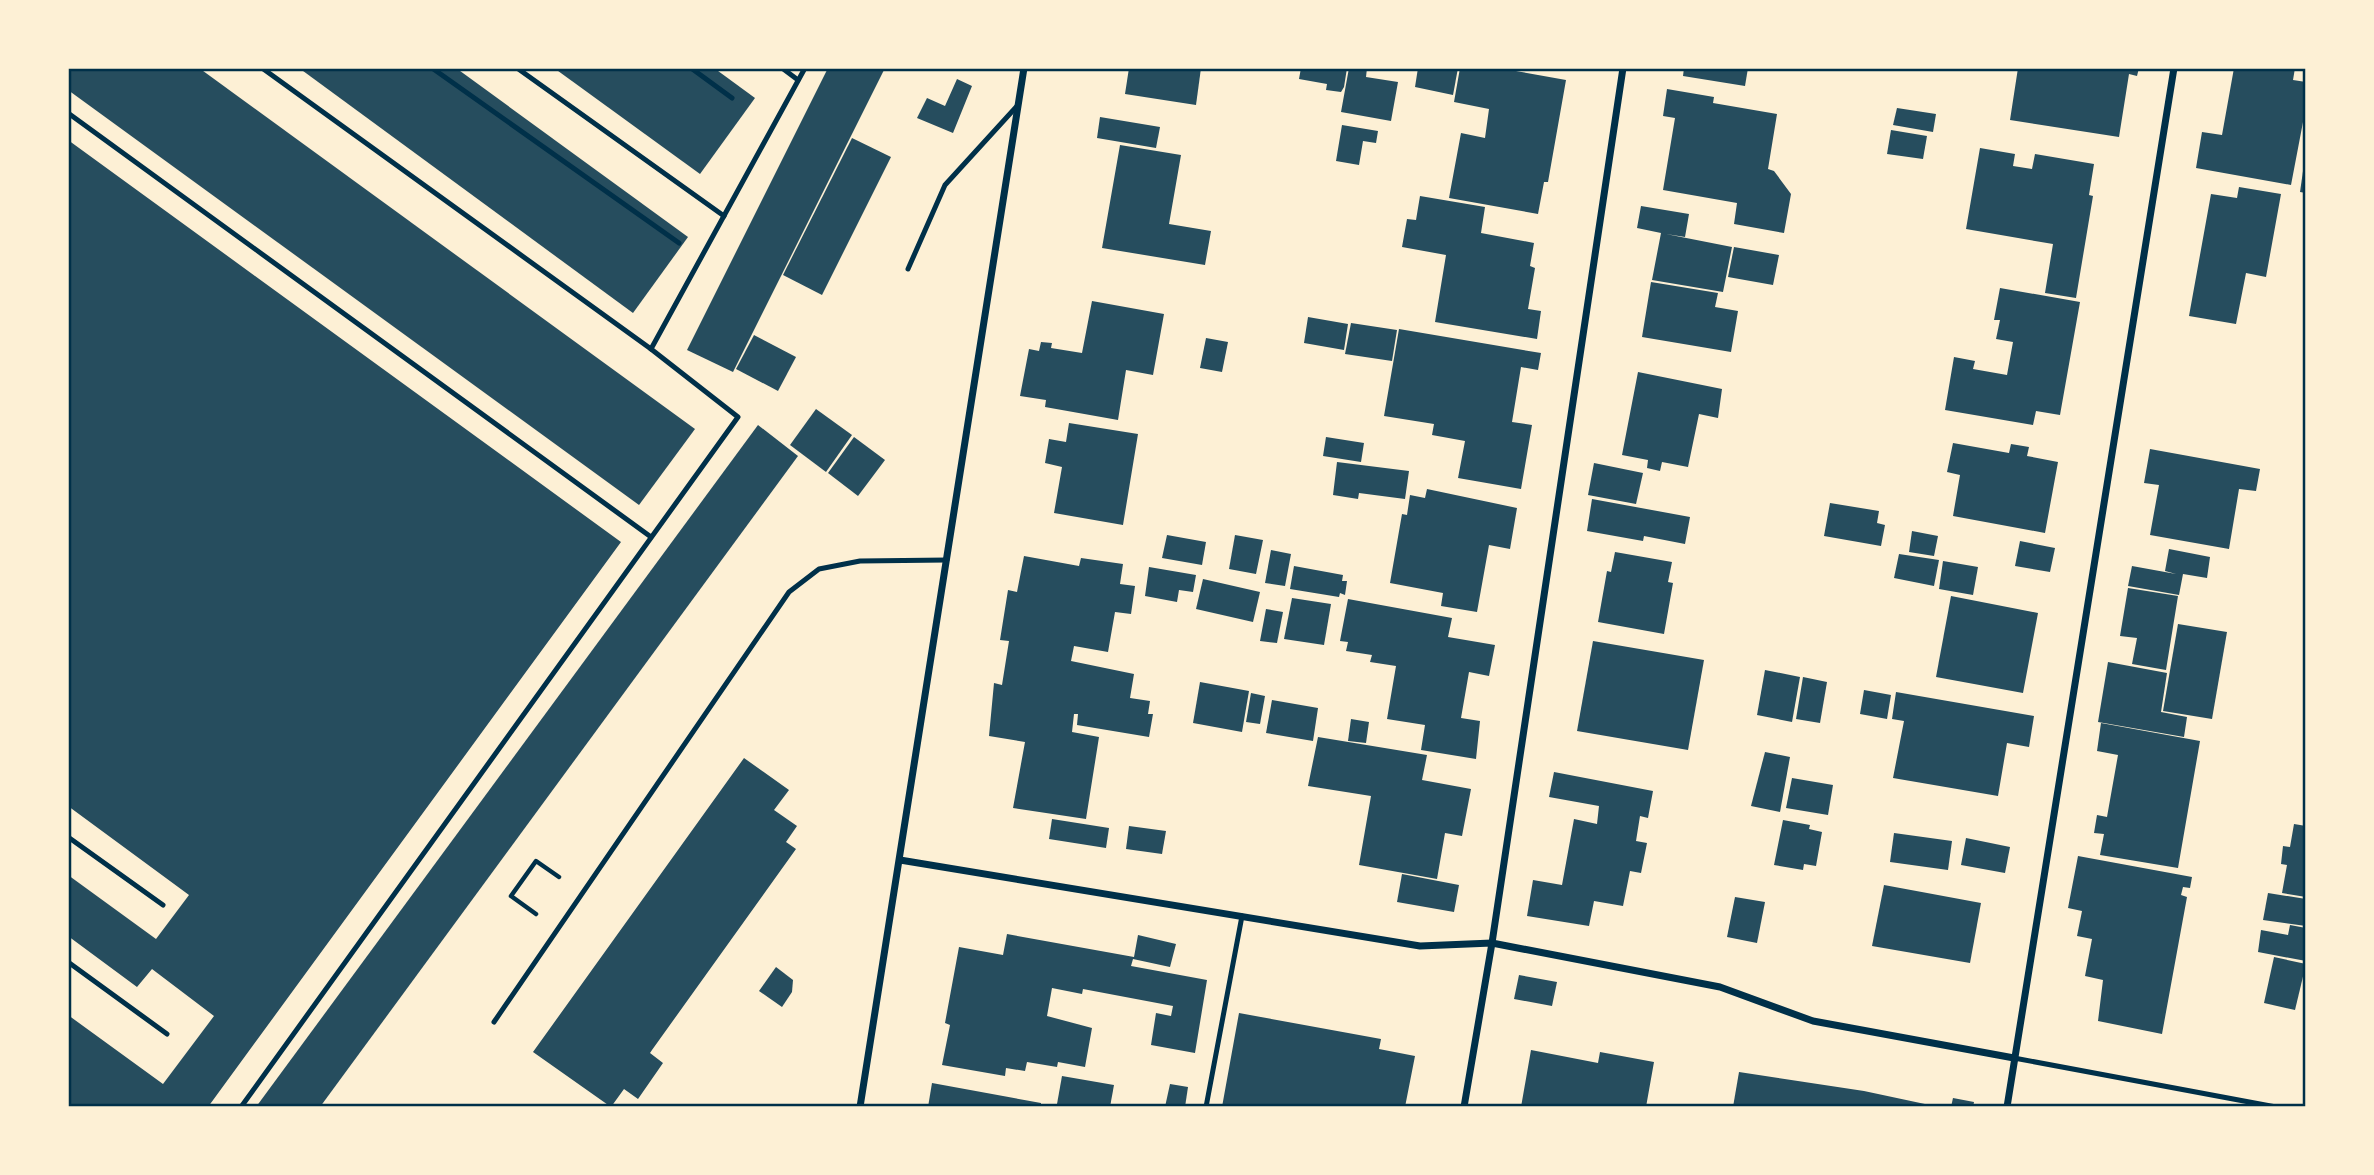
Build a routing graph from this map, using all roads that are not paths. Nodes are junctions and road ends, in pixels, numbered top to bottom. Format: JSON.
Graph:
{"nodes":[{"id":1,"x":262,"y":68,"type":"edge"},
{"id":2,"x":432,"y":68,"type":"edge"},
{"id":3,"x":517,"y":68,"type":"edge"},
{"id":4,"x":691,"y":68,"type":"edge"},
{"id":5,"x":782,"y":68,"type":"edge"},
{"id":6,"x":805,"y":68,"type":"edge"},
{"id":7,"x":1024,"y":68,"type":"edge"},
{"id":8,"x":1623,"y":68,"type":"edge"},
{"id":9,"x":2174,"y":68,"type":"edge"},
{"id":10,"x":798,"y":80,"type":"junction"},
{"id":11,"x":732,"y":98,"type":"dead end"},
{"id":12,"x":1018,"y":105,"type":"junction"},
{"id":13,"x":68,"y":113,"type":"edge"},
{"id":14,"x":724,"y":216,"type":"junction"},
{"id":15,"x":679,"y":243,"type":"dead end"},
{"id":16,"x":908,"y":269,"type":"dead end"},
{"id":17,"x":651,"y":349,"type":"junction"},
{"id":18,"x":651,"y":537,"type":"junction"},
{"id":19,"x":947,"y":560,"type":"junction"},
{"id":20,"x":68,"y":837,"type":"edge"},
{"id":21,"x":900,"y":860,"type":"junction"},
{"id":22,"x":163,"y":905,"type":"dead end"},
{"id":23,"x":1242,"y":916,"type":"junction"},
{"id":24,"x":1492,"y":943,"type":"junction"},
{"id":25,"x":68,"y":962,"type":"edge"},
{"id":26,"x":494,"y":1022,"type":"dead end"},
{"id":27,"x":167,"y":1034,"type":"dead end"},
{"id":28,"x":2014,"y":1058,"type":"junction"},
{"id":29,"x":241,"y":1107,"type":"edge"},
{"id":30,"x":860,"y":1107,"type":"edge"},
{"id":31,"x":1206,"y":1107,"type":"edge"},
{"id":32,"x":1464,"y":1107,"type":"edge"},
{"id":33,"x":2007,"y":1107,"type":"edge"},
{"id":34,"x":2276,"y":1107,"type":"edge"}],
"edges":[{"from":1,"to":17,"type":"lane"},
{"from":2,"to":15,"type":"lane"},
{"from":3,"to":14,"type":"lane"},
{"from":4,"to":11,"type":"lane"},
{"from":5,"to":10,"type":"lane"},
{"from":6,"to":10,"type":"lane"},
{"from":7,"to":12,"type":"street"},
{"from":8,"to":24,"type":"street"},
{"from":9,"to":28,"type":"street"},
{"from":10,"to":14,"type":"lane"},
{"from":12,"to":16,"type":"lane"},
{"from":12,"to":19,"type":"street"},
{"from":13,"to":18,"type":"lane"},
{"from":14,"to":17,"type":"lane"},
{"from":17,"to":18,"type":"lane"},
{"from":18,"to":29,"type":"lane"},
{"from":19,"to":21,"type":"street"},
{"from":19,"to":26,"type":"lane"},
{"from":20,"to":22,"type":"lane"},
{"from":21,"to":23,"type":"street"},
{"from":21,"to":30,"type":"street"},
{"from":23,"to":24,"type":"street"},
{"from":23,"to":31,"type":"lane"},
{"from":24,"to":28,"type":"street"},
{"from":24,"to":32,"type":"street"},
{"from":25,"to":27,"type":"lane"},
{"from":28,"to":33,"type":"street"},
{"from":28,"to":34,"type":"lane"}]}
